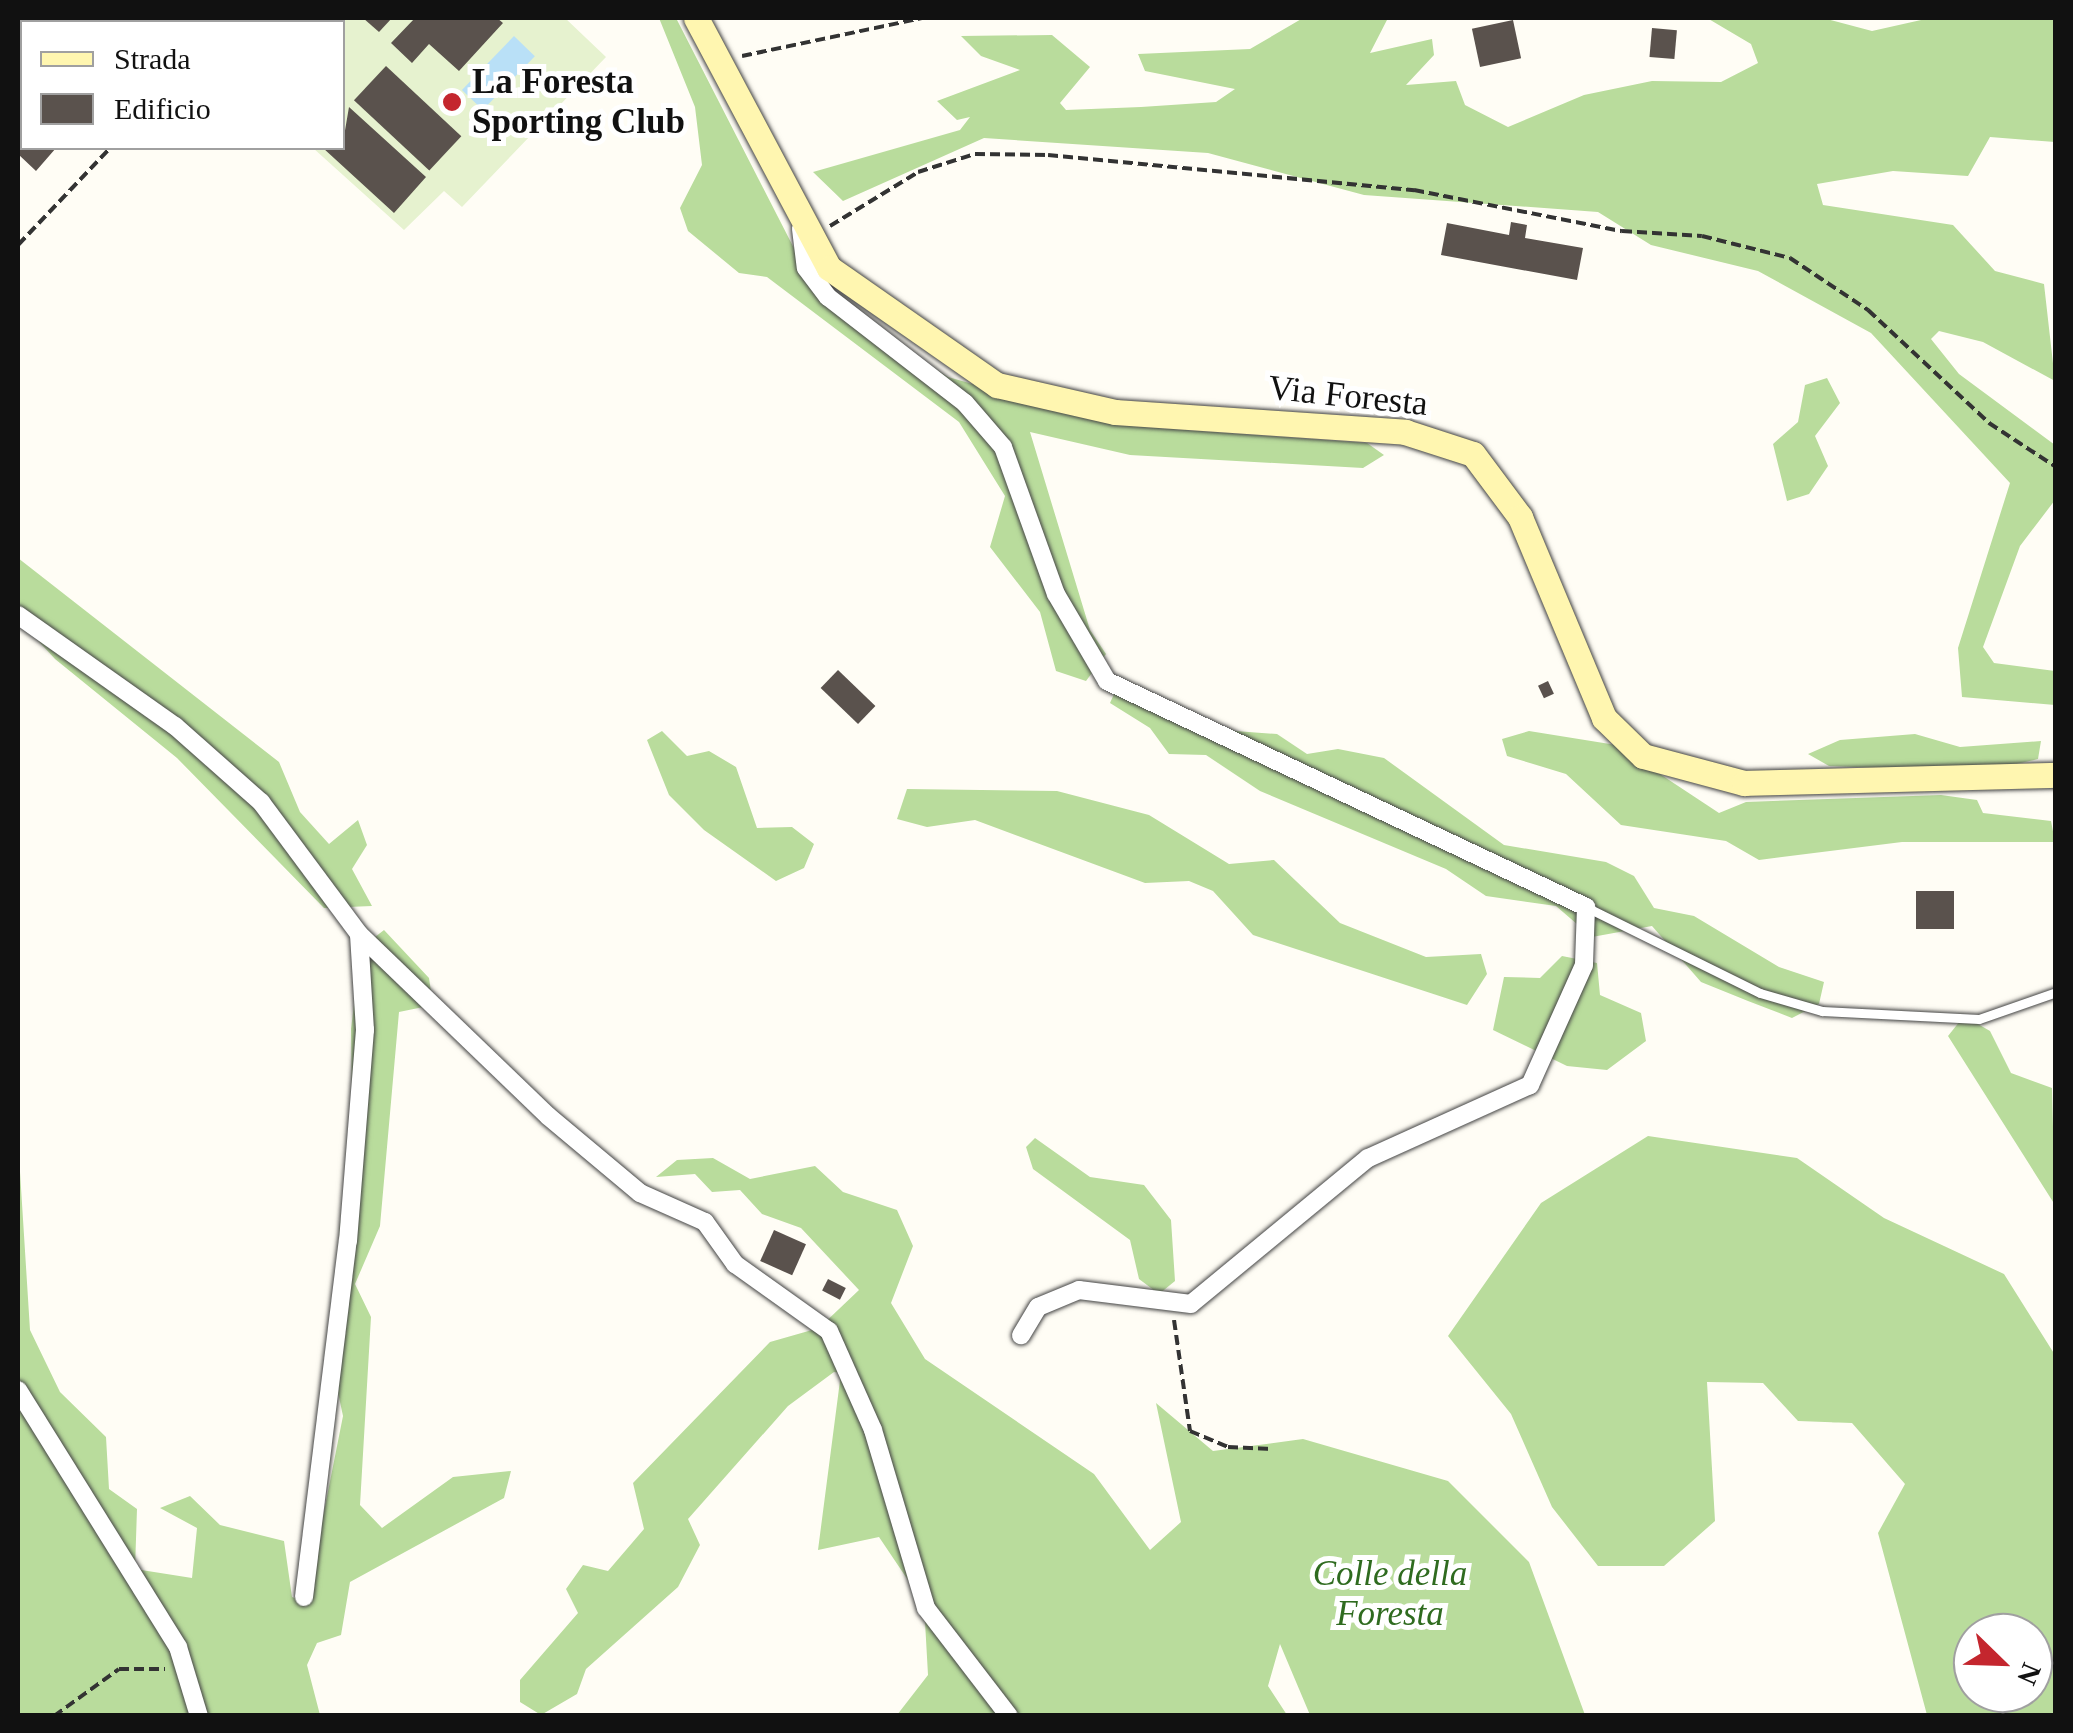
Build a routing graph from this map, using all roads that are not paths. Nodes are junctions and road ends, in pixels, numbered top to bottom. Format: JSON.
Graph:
{"nodes":[{"id":1,"x":696,"y":18,"type":"edge"},
{"id":2,"x":800,"y":229,"type":"junction"},
{"id":3,"x":18,"y":614,"type":"edge"},
{"id":4,"x":2056,"y":775,"type":"edge"},
{"id":5,"x":1586,"y":907,"type":"junction"},
{"id":6,"x":359,"y":934,"type":"junction"},
{"id":7,"x":2056,"y":992,"type":"edge"},
{"id":8,"x":1021,"y":1336,"type":"dead end"},
{"id":9,"x":18,"y":1390,"type":"edge"},
{"id":10,"x":304,"y":1597,"type":"dead end"},
{"id":11,"x":199,"y":1716,"type":"edge"},
{"id":12,"x":1009,"y":1716,"type":"edge"}],
"edges":[{"from":1,"to":2,"type":"main road","name":"Via Foresta"},
{"from":2,"to":4,"type":"main road","name":"Via Foresta"},
{"from":2,"to":5,"type":"street"},
{"from":3,"to":6,"type":"street"},
{"from":5,"to":7,"type":"lane"},
{"from":5,"to":8,"type":"street"},
{"from":6,"to":10,"type":"street"},
{"from":6,"to":12,"type":"street"},
{"from":9,"to":11,"type":"street"}]}
